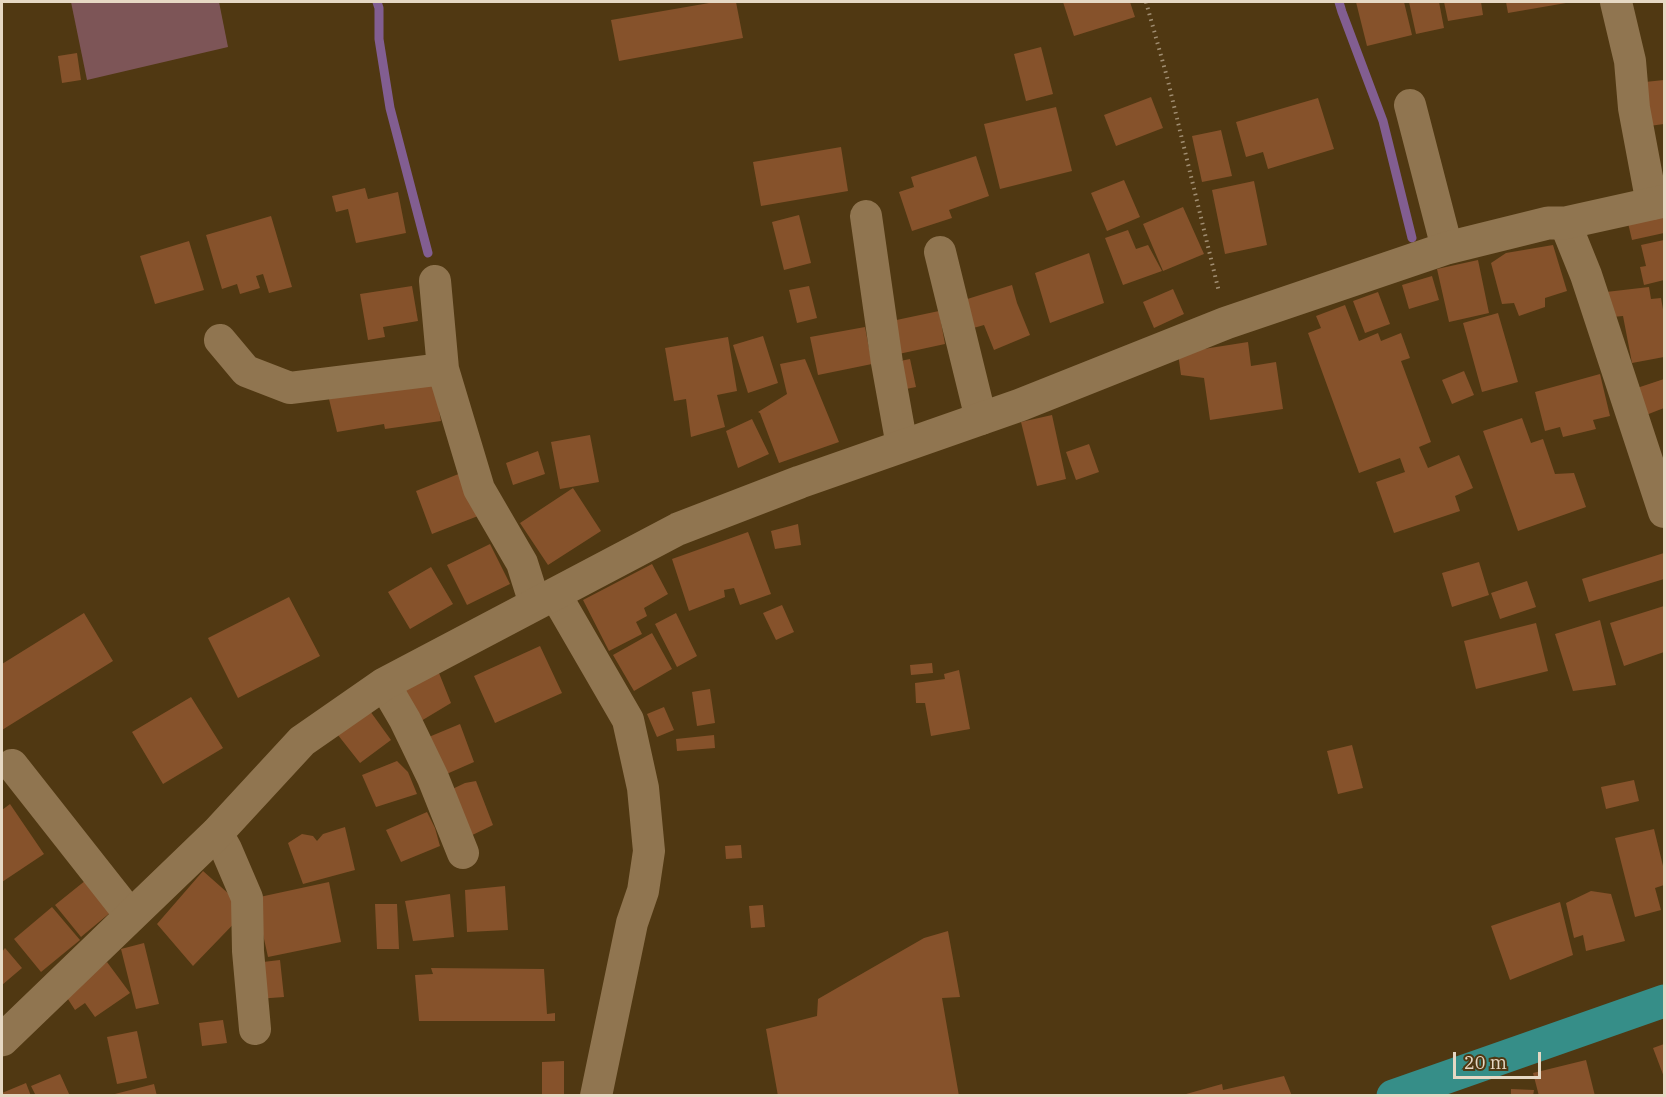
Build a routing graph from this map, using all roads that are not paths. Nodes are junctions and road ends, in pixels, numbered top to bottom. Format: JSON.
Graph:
{"nodes":[{"id":1,"x":1616,"y":2,"type":"edge"},
{"id":2,"x":1410,"y":105,"type":"dead end"},
{"id":3,"x":1658,"y":202,"type":"edge"},
{"id":4,"x":866,"y":216,"type":"dead end"},
{"id":5,"x":1565,"y":223,"type":"junction"},
{"id":6,"x":1447,"y":248,"type":"junction"},
{"id":7,"x":940,"y":252,"type":"dead end"},
{"id":8,"x":435,"y":281,"type":"dead end"},
{"id":9,"x":220,"y":340,"type":"dead end"},
{"id":10,"x":443,"y":369,"type":"junction"},
{"id":11,"x":981,"y":418,"type":"junction"},
{"id":12,"x":902,"y":446,"type":"junction"},
{"id":13,"x":1665,"y":513,"type":"edge"},
{"id":14,"x":545,"y":599,"type":"junction"},
{"id":15,"x":384,"y":684,"type":"junction"},
{"id":16,"x":12,"y":765,"type":"dead end"},
{"id":17,"x":217,"y":834,"type":"junction"},
{"id":18,"x":463,"y":853,"type":"dead end"},
{"id":19,"x":131,"y":916,"type":"junction"},
{"id":20,"x":1665,"y":1001,"type":"edge"},
{"id":21,"x":255,"y":1029,"type":"dead end"},
{"id":22,"x":2,"y":1040,"type":"edge"},
{"id":23,"x":596,"y":1095,"type":"edge"},
{"id":24,"x":1393,"y":1095,"type":"edge"}],
"edges":[{"from":1,"to":3,"type":"street"},
{"from":2,"to":6,"type":"street"},
{"from":3,"to":5,"type":"street"},
{"from":4,"to":12,"type":"street"},
{"from":5,"to":6,"type":"street"},
{"from":5,"to":13,"type":"street"},
{"from":6,"to":11,"type":"street"},
{"from":7,"to":11,"type":"street"},
{"from":8,"to":10,"type":"street"},
{"from":9,"to":10,"type":"street"},
{"from":10,"to":14,"type":"street"},
{"from":11,"to":12,"type":"street"},
{"from":12,"to":14,"type":"street"},
{"from":14,"to":15,"type":"street"},
{"from":14,"to":23,"type":"street"},
{"from":15,"to":17,"type":"street"},
{"from":15,"to":18,"type":"street"},
{"from":16,"to":19,"type":"street"},
{"from":17,"to":19,"type":"street"},
{"from":17,"to":21,"type":"street"},
{"from":19,"to":22,"type":"street"},
{"from":20,"to":24,"type":"highway"}]}
